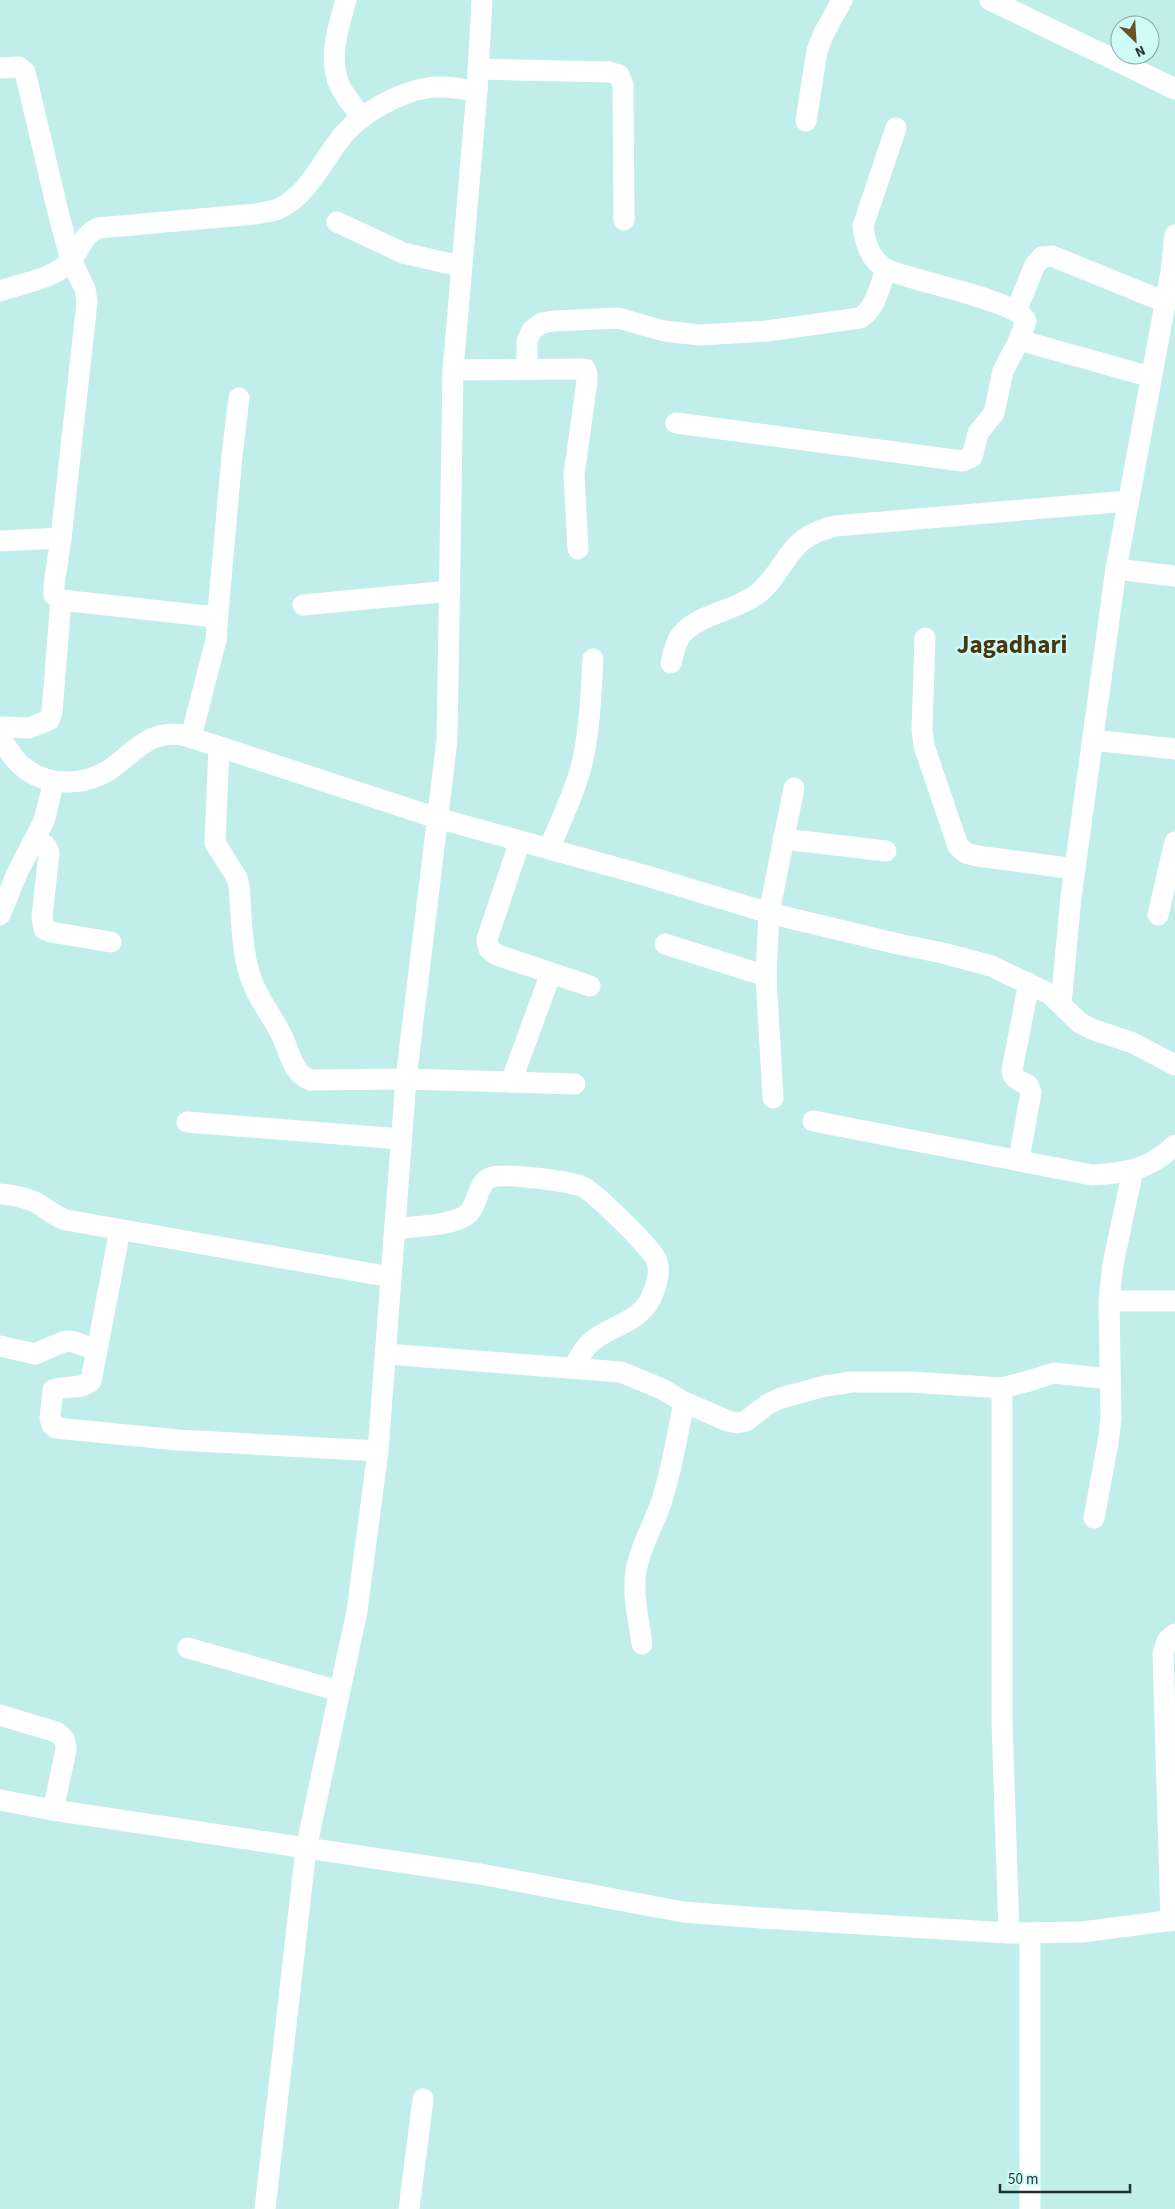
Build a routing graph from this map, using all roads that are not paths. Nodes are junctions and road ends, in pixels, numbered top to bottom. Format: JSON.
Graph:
{"nodes":[{"id":1,"x":346,"y":0,"type":"edge"},
{"id":2,"x":482,"y":0,"type":"edge"},
{"id":3,"x":842,"y":0,"type":"edge"},
{"id":4,"x":990,"y":0,"type":"edge"},
{"id":5,"x":0,"y":68,"type":"edge"},
{"id":6,"x":478,"y":69,"type":"junction"},
{"id":7,"x":1175,"y":89,"type":"edge"},
{"id":8,"x":477,"y":91,"type":"junction"},
{"id":9,"x":362,"y":118,"type":"junction"},
{"id":10,"x":806,"y":120,"type":"dead end"},
{"id":11,"x":896,"y":128,"type":"dead end"},
{"id":12,"x":624,"y":220,"type":"dead end"},
{"id":13,"x":337,"y":222,"type":"dead end"},
{"id":14,"x":1175,"y":236,"type":"edge"},
{"id":15,"x":71,"y":260,"type":"junction"},
{"id":16,"x":460,"y":266,"type":"junction"},
{"id":17,"x":886,"y":269,"type":"junction"},
{"id":18,"x":0,"y":291,"type":"edge"},
{"id":19,"x":1165,"y":302,"type":"junction"},
{"id":20,"x":1016,"y":310,"type":"junction"},
{"id":21,"x":1019,"y":340,"type":"junction"},
{"id":22,"x":527,"y":369,"type":"junction"},
{"id":23,"x":453,"y":370,"type":"junction"},
{"id":24,"x":1151,"y":377,"type":"junction"},
{"id":25,"x":239,"y":398,"type":"dead end"},
{"id":26,"x":676,"y":423,"type":"dead end"},
{"id":27,"x":1128,"y":501,"type":"junction"},
{"id":28,"x":61,"y":538,"type":"junction"},
{"id":29,"x":0,"y":541,"type":"edge"},
{"id":30,"x":578,"y":549,"type":"dead end"},
{"id":31,"x":1116,"y":569,"type":"junction"},
{"id":32,"x":1175,"y":576,"type":"edge"},
{"id":33,"x":450,"y":591,"type":"junction"},
{"id":34,"x":61,"y":600,"type":"junction"},
{"id":35,"x":303,"y":605,"type":"dead end"},
{"id":36,"x":218,"y":612,"type":"junction"},
{"id":37,"x":925,"y":638,"type":"dead end"},
{"id":38,"x":593,"y":660,"type":"dead end"},
{"id":39,"x":671,"y":663,"type":"dead end"},
{"id":40,"x":191,"y":737,"type":"junction"},
{"id":41,"x":1093,"y":740,"type":"junction"},
{"id":42,"x":1,"y":741,"type":"edge"},
{"id":43,"x":219,"y":747,"type":"junction"},
{"id":44,"x":1175,"y":749,"type":"edge"},
{"id":45,"x":54,"y":780,"type":"junction"},
{"id":46,"x":794,"y":788,"type":"dead end"},
{"id":47,"x":437,"y":818,"type":"junction"},
{"id":48,"x":36,"y":839,"type":"junction"},
{"id":49,"x":783,"y":839,"type":"junction"},
{"id":50,"x":520,"y":841,"type":"junction"},
{"id":51,"x":1175,"y":842,"type":"edge"},
{"id":52,"x":549,"y":849,"type":"junction"},
{"id":53,"x":886,"y":851,"type":"dead end"},
{"id":54,"x":1075,"y":870,"type":"junction"},
{"id":55,"x":769,"y":913,"type":"junction"},
{"id":56,"x":1158,"y":915,"type":"dead end"},
{"id":57,"x":0,"y":916,"type":"edge"},
{"id":58,"x":111,"y":942,"type":"dead end"},
{"id":59,"x":665,"y":944,"type":"dead end"},
{"id":60,"x":551,"y":973,"type":"junction"},
{"id":61,"x":766,"y":976,"type":"junction"},
{"id":62,"x":1029,"y":984,"type":"junction"},
{"id":63,"x":590,"y":986,"type":"dead end"},
{"id":64,"x":1062,"y":1004,"type":"junction"},
{"id":65,"x":1175,"y":1065,"type":"edge"},
{"id":66,"x":406,"y":1079,"type":"junction"},
{"id":67,"x":512,"y":1082,"type":"junction"},
{"id":68,"x":575,"y":1084,"type":"dead end"},
{"id":69,"x":773,"y":1098,"type":"dead end"},
{"id":70,"x":813,"y":1121,"type":"dead end"},
{"id":71,"x":187,"y":1122,"type":"dead end"},
{"id":72,"x":401,"y":1139,"type":"junction"},
{"id":73,"x":1175,"y":1145,"type":"edge"},
{"id":74,"x":1018,"y":1160,"type":"junction"},
{"id":75,"x":1134,"y":1170,"type":"junction"},
{"id":76,"x":0,"y":1194,"type":"edge"},
{"id":77,"x":394,"y":1229,"type":"junction"},
{"id":78,"x":120,"y":1230,"type":"junction"},
{"id":79,"x":391,"y":1277,"type":"junction"},
{"id":80,"x":1109,"y":1301,"type":"junction"},
{"id":81,"x":1175,"y":1301,"type":"edge"},
{"id":82,"x":0,"y":1346,"type":"edge"},
{"id":83,"x":97,"y":1350,"type":"junction"},
{"id":84,"x":386,"y":1354,"type":"junction"},
{"id":85,"x":574,"y":1367,"type":"junction"},
{"id":86,"x":1110,"y":1378,"type":"junction"},
{"id":87,"x":1002,"y":1388,"type":"junction"},
{"id":88,"x":684,"y":1402,"type":"junction"},
{"id":89,"x":378,"y":1451,"type":"junction"},
{"id":90,"x":1094,"y":1518,"type":"dead end"},
{"id":91,"x":1175,"y":1634,"type":"edge"},
{"id":92,"x":642,"y":1644,"type":"dead end"},
{"id":93,"x":188,"y":1648,"type":"dead end"},
{"id":94,"x":339,"y":1691,"type":"junction"},
{"id":95,"x":0,"y":1715,"type":"edge"},
{"id":96,"x":1170,"y":1741,"type":"edge"},
{"id":97,"x":0,"y":1800,"type":"edge"},
{"id":98,"x":53,"y":1810,"type":"junction"},
{"id":99,"x":306,"y":1848,"type":"junction"},
{"id":100,"x":1173,"y":1920,"type":"edge"},
{"id":101,"x":1009,"y":1933,"type":"junction"},
{"id":102,"x":1030,"y":1933,"type":"junction"},
{"id":103,"x":423,"y":2098,"type":"dead end"},
{"id":104,"x":265,"y":2209,"type":"edge"},
{"id":105,"x":409,"y":2209,"type":"edge"},
{"id":106,"x":1030,"y":2209,"type":"edge"}],
"edges":[{"from":1,"to":9,"type":"street"},
{"from":2,"to":6,"type":"street"},
{"from":3,"to":10,"type":"street"},
{"from":4,"to":7,"type":"street"},
{"from":5,"to":15,"type":"street"},
{"from":6,"to":8,"type":"street"},
{"from":6,"to":12,"type":"street"},
{"from":8,"to":9,"type":"street"},
{"from":8,"to":16,"type":"street"},
{"from":9,"to":15,"type":"street"},
{"from":11,"to":17,"type":"street"},
{"from":13,"to":16,"type":"street"},
{"from":14,"to":19,"type":"street"},
{"from":15,"to":18,"type":"street"},
{"from":15,"to":28,"type":"street"},
{"from":16,"to":23,"type":"street"},
{"from":17,"to":20,"type":"street"},
{"from":17,"to":22,"type":"street"},
{"from":19,"to":20,"type":"street"},
{"from":19,"to":24,"type":"street"},
{"from":20,"to":21,"type":"street"},
{"from":21,"to":24,"type":"street"},
{"from":21,"to":26,"type":"street"},
{"from":22,"to":23,"type":"street"},
{"from":22,"to":30,"type":"street"},
{"from":23,"to":33,"type":"street"},
{"from":24,"to":27,"type":"street"},
{"from":25,"to":36,"type":"street"},
{"from":27,"to":31,"type":"street"},
{"from":27,"to":39,"type":"street"},
{"from":28,"to":29,"type":"street"},
{"from":28,"to":34,"type":"street"},
{"from":31,"to":32,"type":"street"},
{"from":31,"to":41,"type":"street"},
{"from":33,"to":35,"type":"street"},
{"from":33,"to":47,"type":"street"},
{"from":34,"to":36,"type":"street"},
{"from":34,"to":42,"type":"street"},
{"from":36,"to":40,"type":"street"},
{"from":37,"to":54,"type":"street"},
{"from":38,"to":52,"type":"street"},
{"from":40,"to":43,"type":"street"},
{"from":40,"to":45,"type":"street"},
{"from":41,"to":44,"type":"street"},
{"from":41,"to":54,"type":"street"},
{"from":42,"to":45,"type":"street"},
{"from":43,"to":47,"type":"street"},
{"from":43,"to":66,"type":"street"},
{"from":45,"to":48,"type":"street"},
{"from":46,"to":49,"type":"street"},
{"from":47,"to":50,"type":"street"},
{"from":47,"to":66,"type":"street"},
{"from":48,"to":57,"type":"street"},
{"from":48,"to":58,"type":"street"},
{"from":49,"to":53,"type":"street"},
{"from":49,"to":55,"type":"street"},
{"from":50,"to":52,"type":"street"},
{"from":50,"to":60,"type":"street"},
{"from":51,"to":56,"type":"street"},
{"from":52,"to":55,"type":"street"},
{"from":54,"to":64,"type":"street"},
{"from":55,"to":61,"type":"street"},
{"from":55,"to":62,"type":"street"},
{"from":59,"to":61,"type":"street"},
{"from":60,"to":63,"type":"street"},
{"from":60,"to":67,"type":"street"},
{"from":61,"to":69,"type":"street"},
{"from":62,"to":64,"type":"street"},
{"from":62,"to":74,"type":"street"},
{"from":64,"to":65,"type":"street"},
{"from":66,"to":67,"type":"street"},
{"from":66,"to":72,"type":"street"},
{"from":67,"to":68,"type":"street"},
{"from":70,"to":74,"type":"street"},
{"from":71,"to":72,"type":"street"},
{"from":72,"to":77,"type":"street"},
{"from":73,"to":75,"type":"street"},
{"from":74,"to":75,"type":"street"},
{"from":75,"to":80,"type":"street"},
{"from":76,"to":78,"type":"street"},
{"from":77,"to":79,"type":"street"},
{"from":77,"to":85,"type":"street"},
{"from":78,"to":79,"type":"street"},
{"from":78,"to":83,"type":"street"},
{"from":79,"to":84,"type":"street"},
{"from":80,"to":81,"type":"street"},
{"from":80,"to":86,"type":"street"},
{"from":82,"to":83,"type":"street"},
{"from":83,"to":89,"type":"street"},
{"from":84,"to":85,"type":"street"},
{"from":84,"to":89,"type":"street"},
{"from":85,"to":88,"type":"street"},
{"from":86,"to":87,"type":"street"},
{"from":86,"to":90,"type":"street"},
{"from":87,"to":88,"type":"street"},
{"from":87,"to":101,"type":"street"},
{"from":88,"to":92,"type":"street"},
{"from":89,"to":94,"type":"street"},
{"from":91,"to":96,"type":"street"},
{"from":93,"to":94,"type":"street"},
{"from":94,"to":99,"type":"street"},
{"from":95,"to":98,"type":"street"},
{"from":96,"to":100,"type":"street"},
{"from":97,"to":98,"type":"street"},
{"from":98,"to":99,"type":"street"},
{"from":99,"to":101,"type":"street"},
{"from":99,"to":104,"type":"street"},
{"from":100,"to":102,"type":"street"},
{"from":101,"to":102,"type":"street"},
{"from":102,"to":106,"type":"street"},
{"from":103,"to":105,"type":"street"}]}
